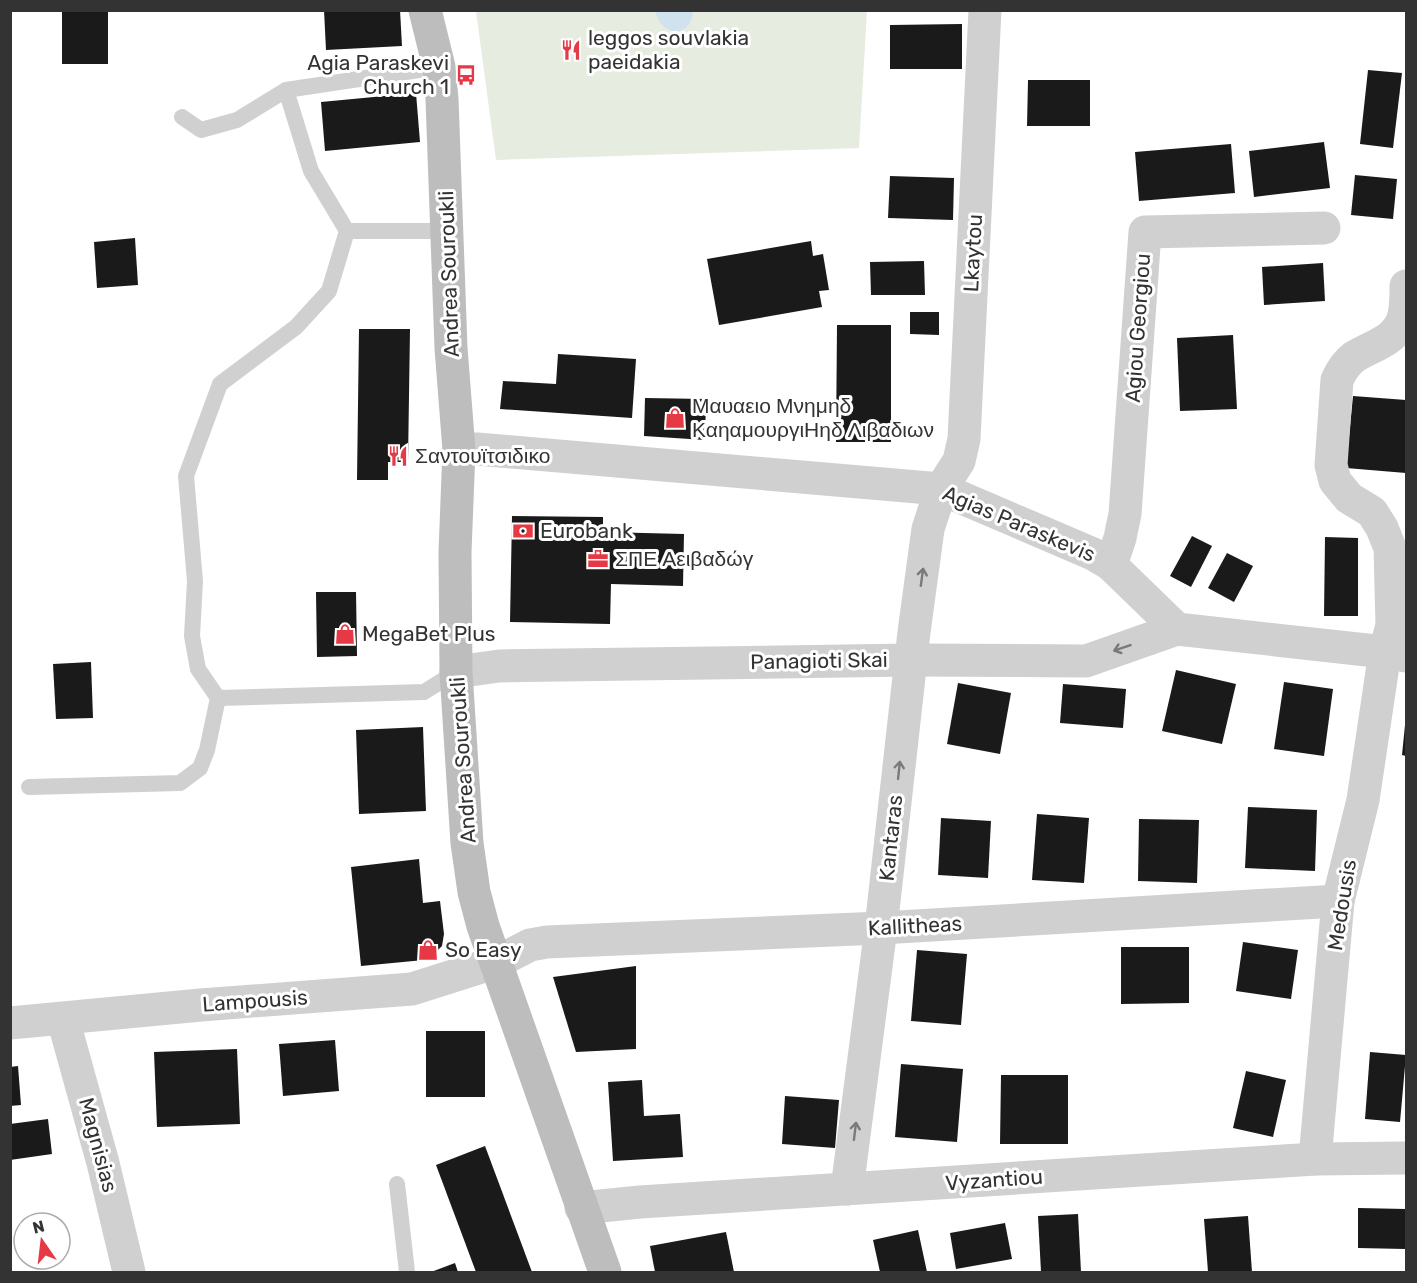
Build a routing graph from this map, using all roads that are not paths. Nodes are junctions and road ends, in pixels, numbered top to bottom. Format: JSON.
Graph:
{"nodes":[{"id":1,"x":425,"y":10,"type":"edge"},
{"id":2,"x":985,"y":10,"type":"edge"},
{"id":3,"x":439,"y":67,"type":"junction"},
{"id":4,"x":286,"y":90,"type":"junction"},
{"id":5,"x":182,"y":117,"type":"dead end"},
{"id":6,"x":1324,"y":228,"type":"dead end"},
{"id":7,"x":347,"y":231,"type":"junction"},
{"id":8,"x":447,"y":231,"type":"junction"},
{"id":9,"x":1407,"y":286,"type":"edge"},
{"id":10,"x":459,"y":450,"type":"junction"},
{"id":11,"x":941,"y":489,"type":"junction"},
{"id":12,"x":1110,"y":564,"type":"junction"},
{"id":13,"x":1177,"y":629,"type":"junction"},
{"id":14,"x":1396,"y":654,"type":"edge"},
{"id":15,"x":911,"y":660,"type":"junction"},
{"id":16,"x":456,"y":672,"type":"junction"},
{"id":17,"x":218,"y":698,"type":"junction"},
{"id":18,"x":29,"y":788,"type":"dead end"},
{"id":19,"x":1338,"y":902,"type":"junction"},
{"id":20,"x":882,"y":928,"type":"junction"},
{"id":21,"x":497,"y":962,"type":"junction"},
{"id":22,"x":63,"y":1019,"type":"junction"},
{"id":23,"x":10,"y":1023,"type":"edge"},
{"id":24,"x":1407,"y":1158,"type":"edge"},
{"id":25,"x":1315,"y":1159,"type":"junction"},
{"id":26,"x":398,"y":1184,"type":"dead end"},
{"id":27,"x":847,"y":1189,"type":"junction"},
{"id":28,"x":581,"y":1208,"type":"junction"},
{"id":29,"x":129,"y":1272,"type":"edge"},
{"id":30,"x":407,"y":1272,"type":"edge"},
{"id":31,"x":605,"y":1272,"type":"edge"}],
"edges":[{"from":1,"to":3,"type":"main road","name":"Andrea Souroukli"},
{"from":2,"to":11,"type":"street","name":"Lkaytou"},
{"from":3,"to":4,"type":"lane"},
{"from":3,"to":8,"type":"main road","name":"Andrea Souroukli"},
{"from":4,"to":5,"type":"lane"},
{"from":4,"to":7,"type":"lane"},
{"from":6,"to":12,"type":"street","name":"Agiou Georgiou"},
{"from":7,"to":8,"type":"lane"},
{"from":7,"to":17,"type":"lane"},
{"from":8,"to":10,"type":"main road","name":"Andrea Souroukli"},
{"from":9,"to":14,"type":"street","name":"Medousis"},
{"from":10,"to":11,"type":"street","name":"Agias Paraskevis"},
{"from":10,"to":16,"type":"main road","name":"Andrea Souroukli"},
{"from":11,"to":12,"type":"street","name":"Agias Paraskevis"},
{"from":15,"to":11,"type":"street","name":"Kantaras","one_way":true},
{"from":12,"to":13,"type":"street","name":"Agias Paraskevis"},
{"from":13,"to":14,"type":"street"},
{"from":13,"to":15,"type":"street","name":"Panagioti Skai","one_way":true},
{"from":14,"to":19,"type":"street","name":"Medousis"},
{"from":15,"to":16,"type":"street","name":"Panagioti Skai"},
{"from":20,"to":15,"type":"street","name":"Kantaras","one_way":true},
{"from":16,"to":17,"type":"lane"},
{"from":16,"to":21,"type":"main road","name":"Andrea Souroukli"},
{"from":17,"to":18,"type":"lane"},
{"from":19,"to":20,"type":"street","name":"Kallitheas"},
{"from":19,"to":25,"type":"street","name":"Medousis"},
{"from":20,"to":21,"type":"street","name":"Kallitheas"},
{"from":27,"to":20,"type":"street","name":"Kantaras","one_way":true},
{"from":21,"to":22,"type":"street","name":"Lampousis"},
{"from":21,"to":28,"type":"main road","name":"Andrea Souroukli"},
{"from":22,"to":23,"type":"street","name":"Lampousis"},
{"from":22,"to":29,"type":"street","name":"Magnisias"},
{"from":24,"to":25,"type":"street","name":"Vyzantiou"},
{"from":25,"to":27,"type":"street","name":"Vyzantiou"},
{"from":26,"to":30,"type":"lane"},
{"from":27,"to":28,"type":"street","name":"Vyzantiou"},
{"from":28,"to":31,"type":"main road","name":"Andrea Souroukli"}]}
